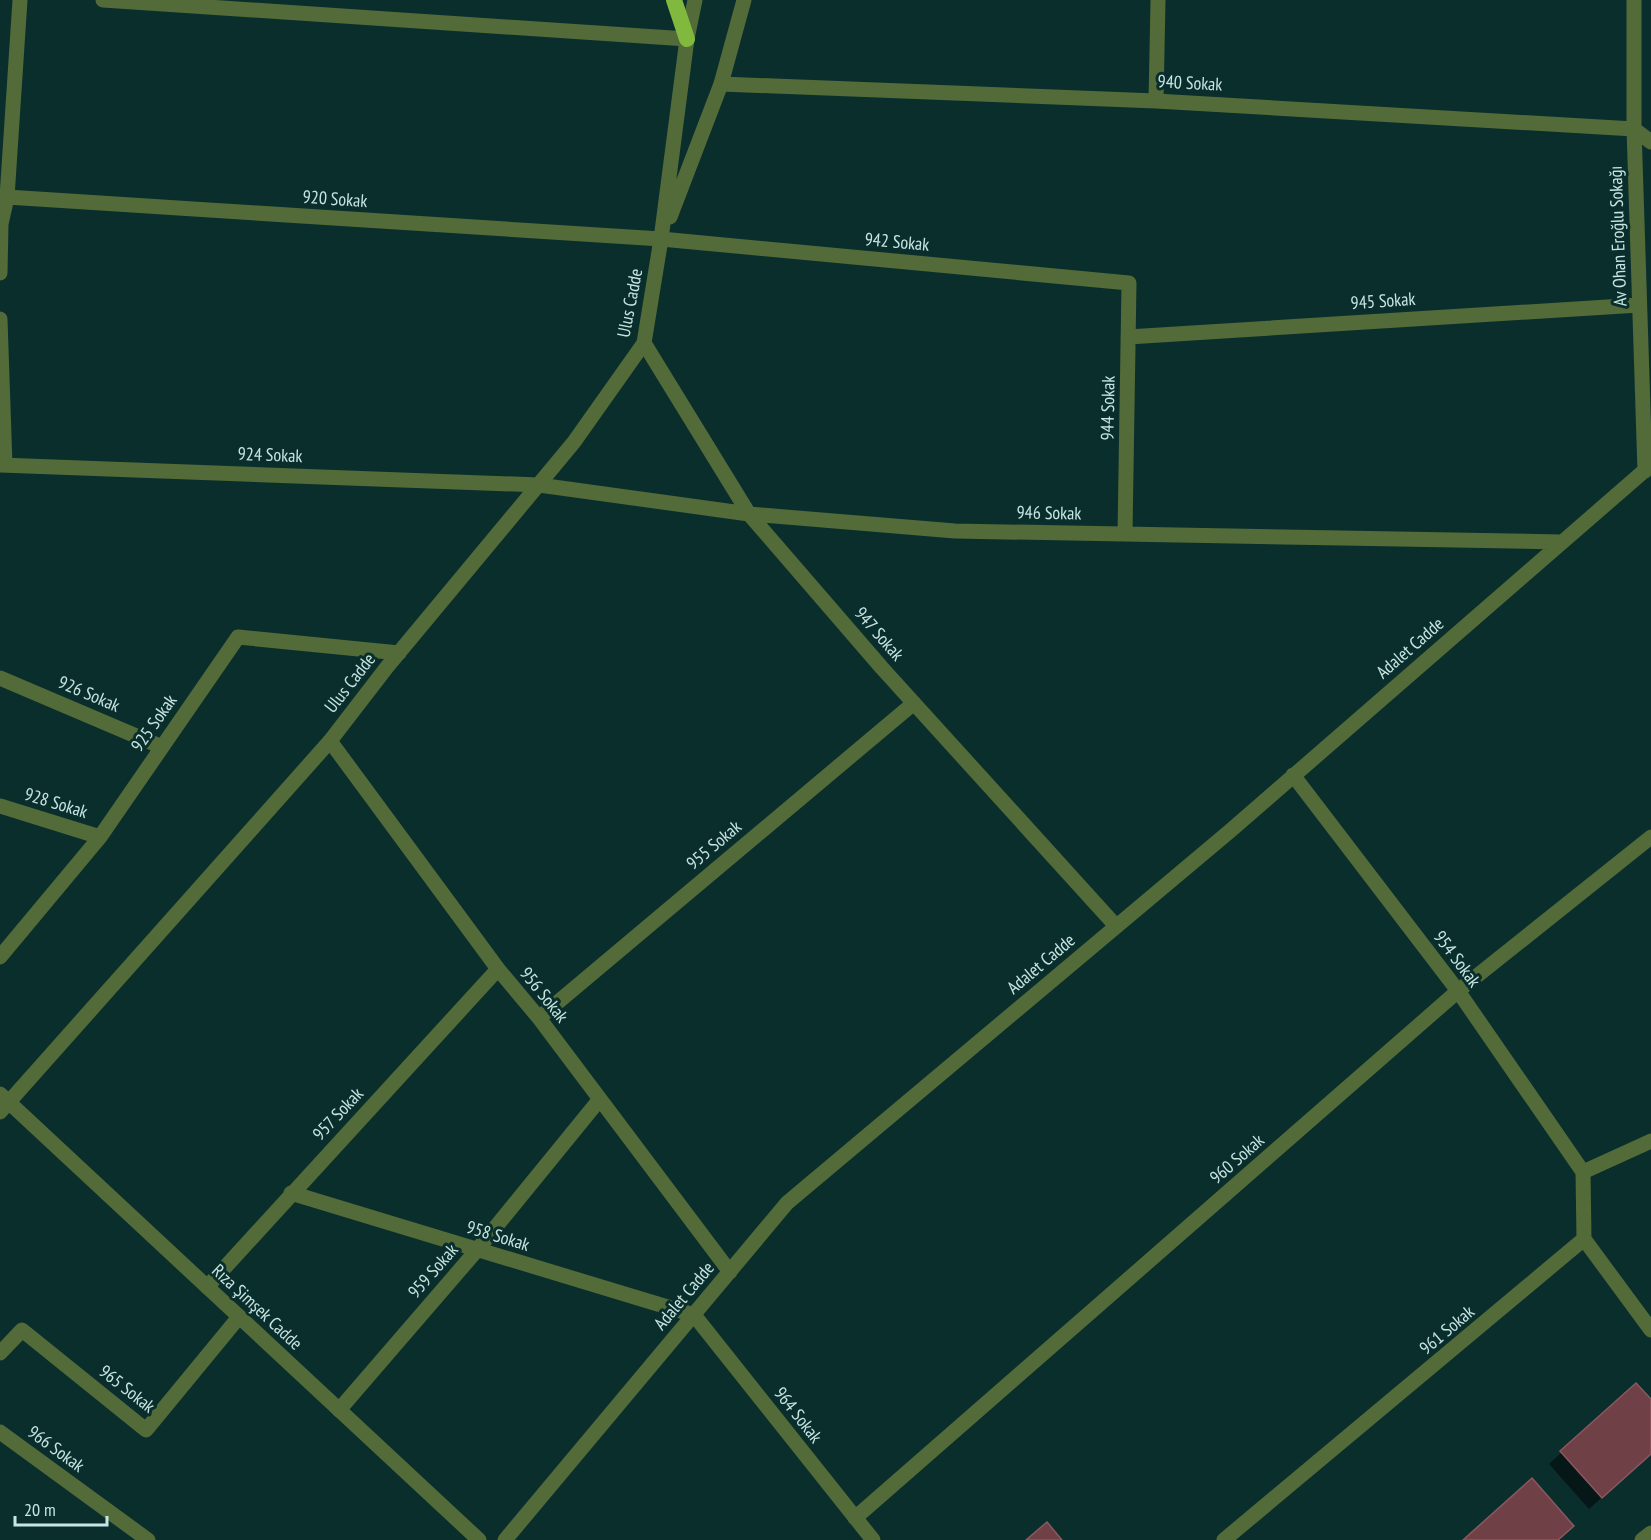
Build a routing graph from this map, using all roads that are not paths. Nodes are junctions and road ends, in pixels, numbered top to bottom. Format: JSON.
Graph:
{"nodes":[{"id":1,"x":20,"y":0,"type":"edge"},
{"id":2,"x":103,"y":0,"type":"edge"},
{"id":3,"x":674,"y":0,"type":"edge"},
{"id":4,"x":695,"y":0,"type":"edge"},
{"id":5,"x":744,"y":0,"type":"edge"},
{"id":6,"x":1158,"y":0,"type":"edge"},
{"id":7,"x":1634,"y":0,"type":"edge"},
{"id":8,"x":687,"y":39,"type":"junction"},
{"id":9,"x":721,"y":84,"type":"junction"},
{"id":10,"x":1156,"y":101,"type":"junction"},
{"id":11,"x":1634,"y":129,"type":"junction"},
{"id":12,"x":1651,"y":142,"type":"edge"},
{"id":13,"x":4,"y":161,"type":"edge"},
{"id":14,"x":7,"y":197,"type":"junction"},
{"id":15,"x":1,"y":225,"type":"edge"},
{"id":16,"x":661,"y":239,"type":"junction"},
{"id":17,"x":0,"y":273,"type":"edge"},
{"id":18,"x":1129,"y":283,"type":"joint"},
{"id":19,"x":1639,"y":305,"type":"junction"},
{"id":20,"x":0,"y":319,"type":"edge"},
{"id":21,"x":1128,"y":337,"type":"junction"},
{"id":22,"x":644,"y":344,"type":"junction"},
{"id":23,"x":2,"y":465,"type":"edge"},
{"id":24,"x":1648,"y":468,"type":"edge"},
{"id":25,"x":538,"y":485,"type":"junction"},
{"id":26,"x":749,"y":514,"type":"junction"},
{"id":27,"x":1125,"y":534,"type":"junction"},
{"id":28,"x":1562,"y":542,"type":"junction"},
{"id":29,"x":399,"y":652,"type":"junction"},
{"id":30,"x":0,"y":678,"type":"edge"},
{"id":31,"x":914,"y":703,"type":"junction"},
{"id":32,"x":330,"y":741,"type":"junction"},
{"id":33,"x":162,"y":747,"type":"junction"},
{"id":34,"x":1293,"y":775,"type":"junction"},
{"id":35,"x":0,"y":806,"type":"edge"},
{"id":36,"x":100,"y":837,"type":"junction"},
{"id":37,"x":1651,"y":837,"type":"edge"},
{"id":38,"x":1116,"y":926,"type":"junction"},
{"id":39,"x":0,"y":957,"type":"edge"},
{"id":40,"x":498,"y":969,"type":"junction"},
{"id":41,"x":1458,"y":991,"type":"junction"},
{"id":42,"x":538,"y":1018,"type":"junction"},
{"id":43,"x":600,"y":1099,"type":"junction"},
{"id":44,"x":3,"y":1103,"type":"edge"},
{"id":45,"x":1651,"y":1141,"type":"edge"},
{"id":46,"x":1582,"y":1172,"type":"junction"},
{"id":47,"x":291,"y":1193,"type":"junction"},
{"id":48,"x":1584,"y":1239,"type":"junction"},
{"id":49,"x":477,"y":1250,"type":"junction"},
{"id":50,"x":730,"y":1272,"type":"junction"},
{"id":51,"x":207,"y":1287,"type":"junction"},
{"id":52,"x":694,"y":1315,"type":"junction"},
{"id":53,"x":239,"y":1317,"type":"junction"},
{"id":54,"x":1651,"y":1330,"type":"edge"},
{"id":55,"x":0,"y":1353,"type":"edge"},
{"id":56,"x":339,"y":1410,"type":"junction"},
{"id":57,"x":0,"y":1432,"type":"edge"},
{"id":58,"x":855,"y":1518,"type":"junction"},
{"id":59,"x":1651,"y":1533,"type":"edge"},
{"id":60,"x":148,"y":1540,"type":"edge"},
{"id":61,"x":479,"y":1540,"type":"edge"},
{"id":62,"x":505,"y":1540,"type":"edge"},
{"id":63,"x":873,"y":1540,"type":"edge"},
{"id":64,"x":1224,"y":1540,"type":"edge"},
{"id":65,"x":1642,"y":1540,"type":"edge"}],
"edges":[{"from":1,"to":13,"type":"street"},
{"from":2,"to":8,"type":"street"},
{"from":3,"to":8,"type":"highway"},
{"from":4,"to":8,"type":"street","name":"Ulus Cadde"},
{"from":5,"to":9,"type":"street","name":"Ulus Cadde"},
{"from":6,"to":10,"type":"street"},
{"from":7,"to":11,"type":"street","name":"Av Ohan Eroğlu Sokağı"},
{"from":8,"to":16,"type":"street","name":"Ulus Cadde"},
{"from":9,"to":10,"type":"street","name":"940 Sokak"},
{"from":9,"to":16,"type":"street","name":"Ulus Cadde"},
{"from":10,"to":11,"type":"street","name":"940 Sokak"},
{"from":11,"to":12,"type":"street"},
{"from":11,"to":19,"type":"street","name":"Av Ohan Eroğlu Sokağı"},
{"from":13,"to":14,"type":"street"},
{"from":14,"to":15,"type":"street"},
{"from":14,"to":16,"type":"street","name":"920 Sokak"},
{"from":15,"to":17,"type":"street"},
{"from":16,"to":18,"type":"street","name":"942 Sokak"},
{"from":16,"to":22,"type":"street","name":"Ulus Cadde"},
{"from":18,"to":21,"type":"street","name":"944 Sokak"},
{"from":19,"to":21,"type":"street","name":"945 Sokak"},
{"from":19,"to":24,"type":"street","name":"Av Ohan Eroğlu Sokağı"},
{"from":20,"to":23,"type":"street"},
{"from":21,"to":27,"type":"street","name":"944 Sokak"},
{"from":22,"to":25,"type":"street","name":"Ulus Cadde"},
{"from":22,"to":26,"type":"street","name":"947 Sokak"},
{"from":23,"to":25,"type":"street","name":"924 Sokak"},
{"from":24,"to":28,"type":"street","name":"Adalet Cadde"},
{"from":25,"to":26,"type":"street","name":"946 Sokak"},
{"from":25,"to":29,"type":"street","name":"Ulus Cadde"},
{"from":26,"to":27,"type":"street","name":"946 Sokak"},
{"from":26,"to":31,"type":"street","name":"947 Sokak"},
{"from":27,"to":28,"type":"street","name":"946 Sokak"},
{"from":28,"to":34,"type":"street","name":"Adalet Cadde"},
{"from":29,"to":32,"type":"street","name":"Ulus Cadde"},
{"from":29,"to":33,"type":"street","name":"925 Sokak"},
{"from":30,"to":33,"type":"street","name":"926 Sokak"},
{"from":31,"to":38,"type":"street","name":"947 Sokak"},
{"from":31,"to":42,"type":"street","name":"955 Sokak"},
{"from":32,"to":40,"type":"street","name":"956 Sokak"},
{"from":32,"to":44,"type":"street","name":"Ulus Cadde"},
{"from":33,"to":36,"type":"street","name":"925 Sokak"},
{"from":34,"to":38,"type":"street","name":"Adalet Cadde"},
{"from":34,"to":41,"type":"street","name":"954 Sokak"},
{"from":35,"to":36,"type":"street","name":"928 Sokak"},
{"from":36,"to":39,"type":"street","name":"925 Sokak"},
{"from":37,"to":41,"type":"street","name":"960 Sokak"},
{"from":38,"to":50,"type":"street","name":"Adalet Cadde"},
{"from":40,"to":42,"type":"street","name":"956 Sokak"},
{"from":40,"to":47,"type":"street","name":"957 Sokak"},
{"from":41,"to":46,"type":"street","name":"954 Sokak"},
{"from":41,"to":58,"type":"street","name":"960 Sokak"},
{"from":42,"to":43,"type":"street","name":"956 Sokak"},
{"from":43,"to":49,"type":"street","name":"959 Sokak"},
{"from":43,"to":50,"type":"street","name":"956 Sokak"},
{"from":44,"to":51,"type":"street","name":"Rıza Şimşek Cadde"},
{"from":45,"to":46,"type":"street"},
{"from":46,"to":48,"type":"street"},
{"from":47,"to":49,"type":"street","name":"958 Sokak"},
{"from":47,"to":51,"type":"street","name":"957 Sokak"},
{"from":48,"to":54,"type":"street"},
{"from":48,"to":64,"type":"street","name":"961 Sokak"},
{"from":49,"to":52,"type":"street","name":"958 Sokak"},
{"from":49,"to":56,"type":"street","name":"959 Sokak"},
{"from":50,"to":52,"type":"street","name":"Adalet Cadde"},
{"from":51,"to":53,"type":"street","name":"Rıza Şimşek Cadde"},
{"from":52,"to":58,"type":"street","name":"964 Sokak"},
{"from":52,"to":62,"type":"street","name":"Adalet Cadde"},
{"from":53,"to":55,"type":"street","name":"965 Sokak"},
{"from":53,"to":56,"type":"street","name":"Rıza Şimşek Cadde"},
{"from":56,"to":61,"type":"street","name":"Rıza Şimşek Cadde"},
{"from":57,"to":60,"type":"street","name":"966 Sokak"},
{"from":58,"to":63,"type":"street","name":"964 Sokak"},
{"from":59,"to":65,"type":"street"}]}
